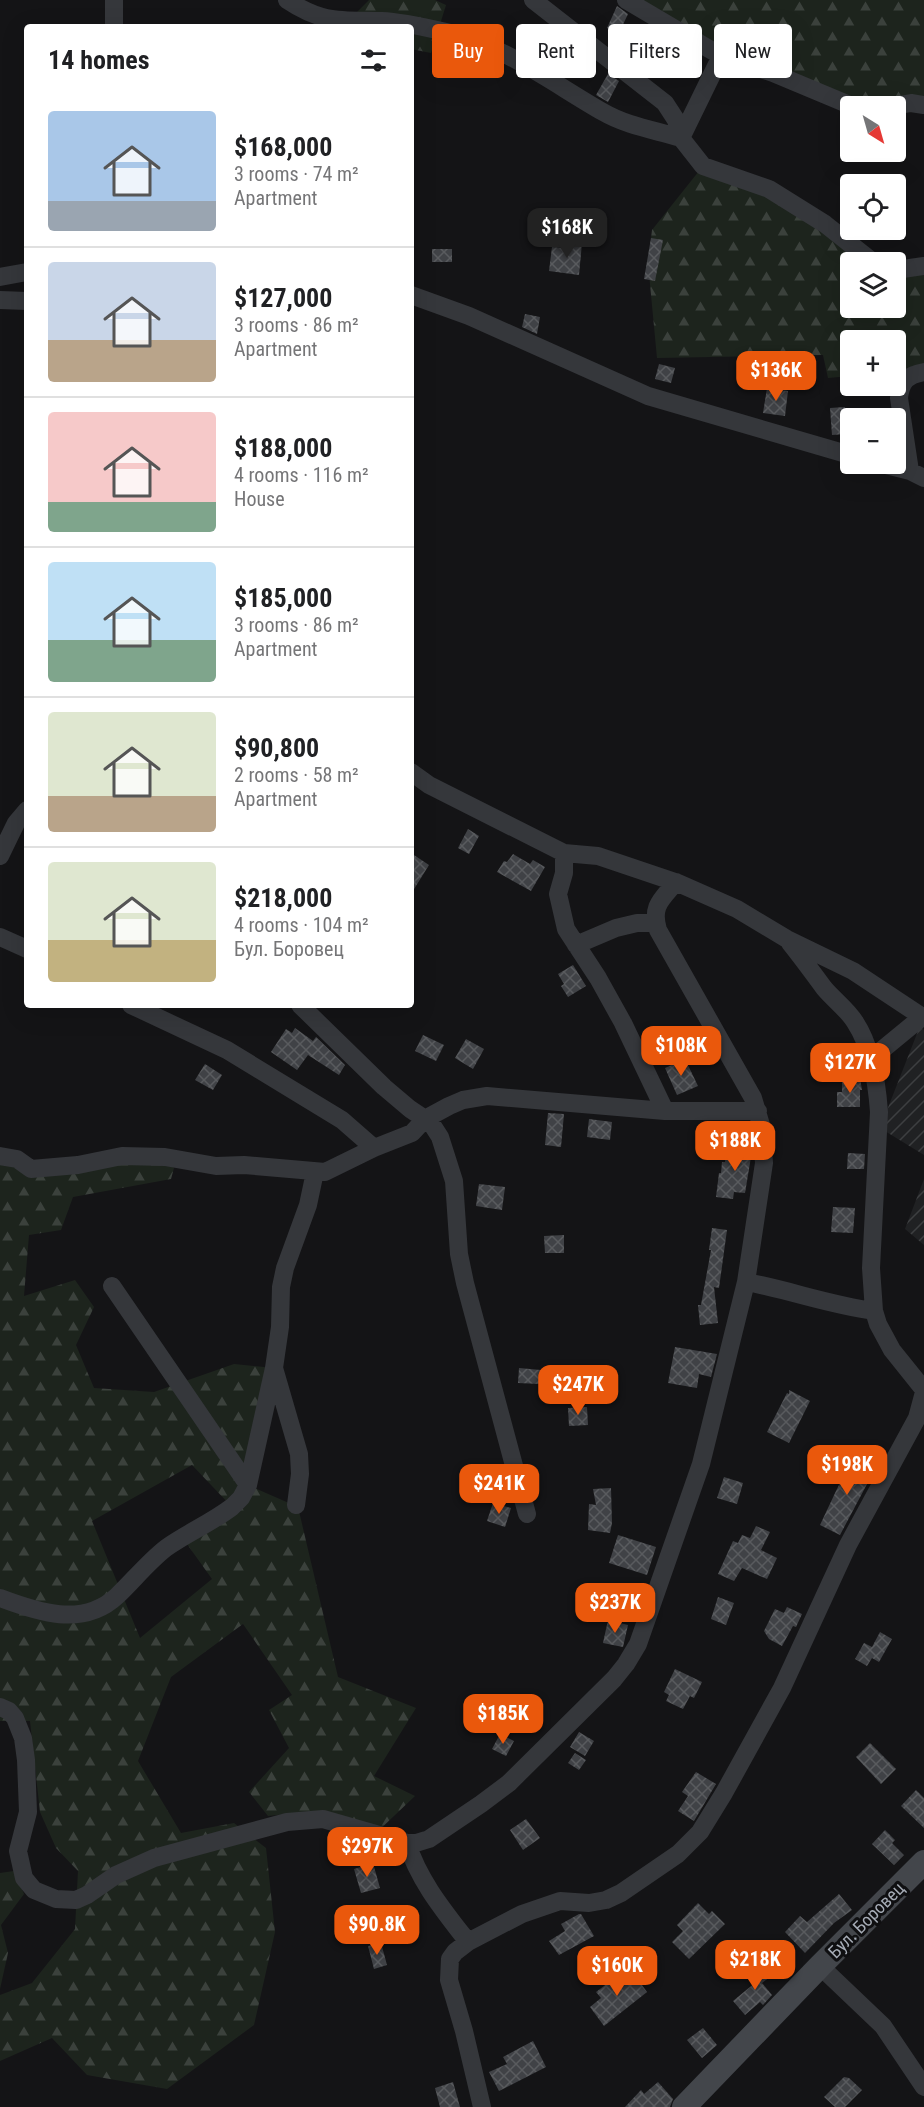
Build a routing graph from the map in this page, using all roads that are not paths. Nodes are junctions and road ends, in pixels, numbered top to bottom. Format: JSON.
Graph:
{"nodes":[{"id":1,"x":114,"y":0,"type":"edge"},
{"id":2,"x":287,"y":0,"type":"edge"},
{"id":3,"x":533,"y":0,"type":"edge"},
{"id":4,"x":626,"y":0,"type":"edge"},
{"id":5,"x":114,"y":24,"type":"edge"},
{"id":6,"x":401,"y":24,"type":"edge"},
{"id":7,"x":414,"y":26,"type":"edge"},
{"id":8,"x":714,"y":52,"type":"edge"},
{"id":9,"x":714,"y":70,"type":"edge"},
{"id":10,"x":787,"y":78,"type":"edge"},
{"id":11,"x":840,"y":101,"type":"edge"},
{"id":12,"x":906,"y":104,"type":"edge"},
{"id":13,"x":924,"y":105,"type":"edge"},
{"id":14,"x":681,"y":138,"type":"junction"},
{"id":15,"x":860,"y":252,"type":"edge"},
{"id":16,"x":924,"y":266,"type":"edge"},
{"id":17,"x":906,"y":269,"type":"edge"},
{"id":18,"x":24,"y":273,"type":"edge"},
{"id":19,"x":0,"y":277,"type":"edge"},
{"id":20,"x":414,"y":296,"type":"edge"},
{"id":21,"x":0,"y":300,"type":"edge"},
{"id":22,"x":24,"y":301,"type":"edge"},
{"id":23,"x":924,"y":372,"type":"edge"},
{"id":24,"x":840,"y":452,"type":"edge"},
{"id":25,"x":917,"y":475,"type":"edge"},
{"id":26,"x":414,"y":774,"type":"edge"},
{"id":27,"x":24,"y":814,"type":"edge"},
{"id":28,"x":564,"y":853,"type":"junction"},
{"id":29,"x":0,"y":856,"type":"edge"},
{"id":30,"x":676,"y":882,"type":"junction"},
{"id":31,"x":656,"y":923,"type":"junction"},
{"id":32,"x":0,"y":936,"type":"edge"},
{"id":33,"x":788,"y":939,"type":"junction"},
{"id":34,"x":576,"y":945,"type":"junction"},
{"id":35,"x":24,"y":948,"type":"edge"},
{"id":36,"x":137,"y":1008,"type":"edge"},
{"id":37,"x":303,"y":1008,"type":"edge"},
{"id":38,"x":923,"y":1018,"type":"edge"},
{"id":39,"x":871,"y":1059,"type":"junction"},
{"id":40,"x":665,"y":1111,"type":"junction"},
{"id":41,"x":758,"y":1111,"type":"junction"},
{"id":42,"x":425,"y":1119,"type":"junction"},
{"id":43,"x":374,"y":1148,"type":"junction"},
{"id":44,"x":0,"y":1156,"type":"edge"},
{"id":45,"x":315,"y":1172,"type":"junction"},
{"id":46,"x":746,"y":1282,"type":"junction"},
{"id":47,"x":112,"y":1286,"type":"dead end"},
{"id":48,"x":874,"y":1311,"type":"junction"},
{"id":49,"x":274,"y":1368,"type":"junction"},
{"id":50,"x":924,"y":1391,"type":"edge"},
{"id":51,"x":248,"y":1485,"type":"junction"},
{"id":52,"x":296,"y":1504,"type":"dead end"},
{"id":53,"x":527,"y":1514,"type":"dead end"},
{"id":54,"x":0,"y":1598,"type":"edge"},
{"id":55,"x":0,"y":1707,"type":"edge"},
{"id":56,"x":406,"y":1843,"type":"junction"},
{"id":57,"x":924,"y":1862,"type":"edge"},
{"id":58,"x":468,"y":1942,"type":"junction"},
{"id":59,"x":820,"y":1966,"type":"junction"},
{"id":60,"x":924,"y":2087,"type":"edge"},
{"id":61,"x":482,"y":2107,"type":"edge"},
{"id":62,"x":684,"y":2107,"type":"edge"}],
"edges":[{"from":1,"to":5,"type":"street"},
{"from":2,"to":6,"type":"street"},
{"from":3,"to":14,"type":"street"},
{"from":4,"to":8,"type":"street"},
{"from":7,"to":14,"type":"street"},
{"from":9,"to":14,"type":"street"},
{"from":10,"to":11,"type":"street"},
{"from":12,"to":13,"type":"street"},
{"from":14,"to":15,"type":"street"},
{"from":16,"to":17,"type":"street"},
{"from":18,"to":19,"type":"street"},
{"from":20,"to":24,"type":"street"},
{"from":21,"to":22,"type":"street"},
{"from":23,"to":25,"type":"street"},
{"from":26,"to":28,"type":"street"},
{"from":27,"to":29,"type":"street"},
{"from":28,"to":30,"type":"street"},
{"from":28,"to":34,"type":"street"},
{"from":30,"to":31,"type":"street"},
{"from":30,"to":33,"type":"street"},
{"from":31,"to":34,"type":"street"},
{"from":31,"to":41,"type":"street"},
{"from":32,"to":35,"type":"street"},
{"from":33,"to":38,"type":"street"},
{"from":33,"to":39,"type":"street"},
{"from":34,"to":40,"type":"street"},
{"from":36,"to":43,"type":"street"},
{"from":37,"to":42,"type":"street"},
{"from":38,"to":39,"type":"street"},
{"from":39,"to":48,"type":"street"},
{"from":40,"to":41,"type":"street"},
{"from":40,"to":42,"type":"street"},
{"from":41,"to":46,"type":"street"},
{"from":42,"to":43,"type":"street"},
{"from":42,"to":53,"type":"street"},
{"from":43,"to":45,"type":"street"},
{"from":44,"to":45,"type":"street"},
{"from":45,"to":49,"type":"street"},
{"from":46,"to":48,"type":"street"},
{"from":46,"to":56,"type":"street"},
{"from":47,"to":51,"type":"street"},
{"from":48,"to":50,"type":"street"},
{"from":49,"to":51,"type":"street"},
{"from":49,"to":52,"type":"street"},
{"from":50,"to":58,"type":"street"},
{"from":51,"to":54,"type":"street"},
{"from":55,"to":56,"type":"street"},
{"from":56,"to":58,"type":"street"},
{"from":57,"to":59,"type":"street","name":"Бул. Боровец"},
{"from":58,"to":61,"type":"street"},
{"from":59,"to":60,"type":"street"},
{"from":59,"to":62,"type":"street","name":"Бул. Боровец"}]}
